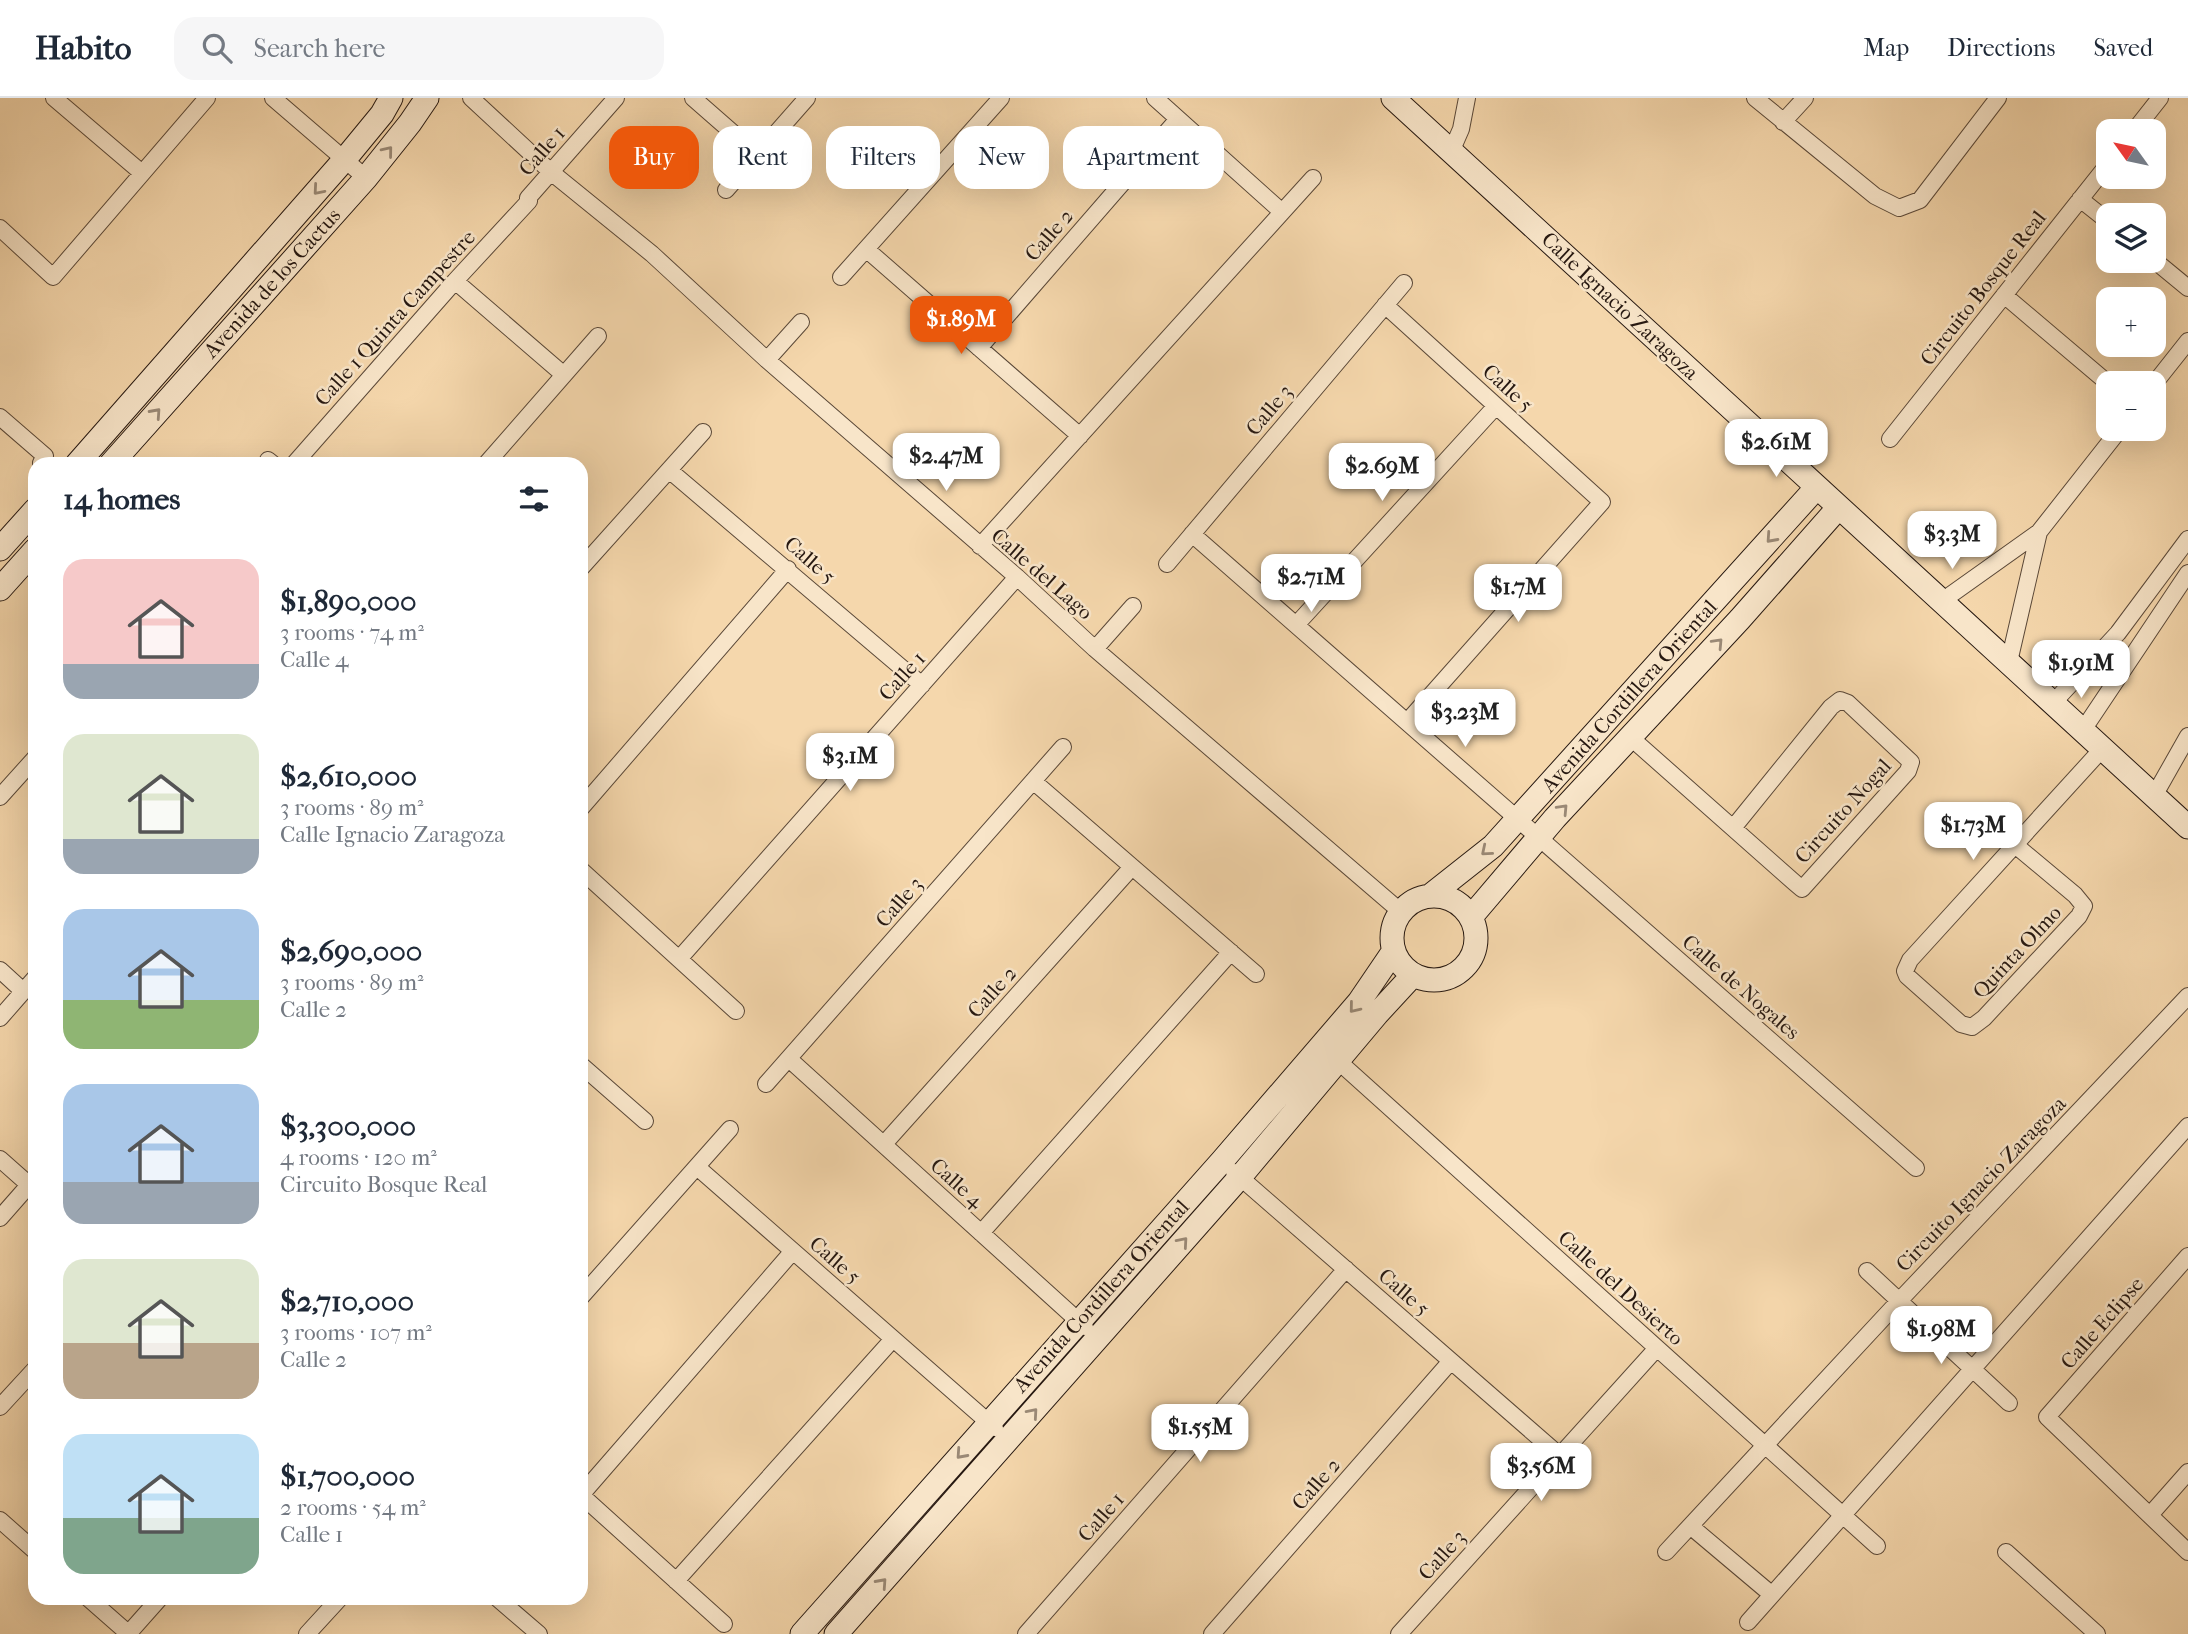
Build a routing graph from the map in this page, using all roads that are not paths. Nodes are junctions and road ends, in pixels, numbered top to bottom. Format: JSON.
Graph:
{"nodes":[{"id":1,"x":54,"y":98,"type":"edge"},
{"id":2,"x":207,"y":98,"type":"edge"},
{"id":3,"x":273,"y":98,"type":"edge"},
{"id":4,"x":391,"y":98,"type":"edge"},
{"id":5,"x":427,"y":98,"type":"edge"},
{"id":6,"x":471,"y":98,"type":"edge"},
{"id":7,"x":616,"y":98,"type":"edge"},
{"id":8,"x":693,"y":98,"type":"edge"},
{"id":9,"x":807,"y":98,"type":"edge"},
{"id":10,"x":1000,"y":98,"type":"edge"},
{"id":11,"x":1155,"y":98,"type":"edge"},
{"id":12,"x":1393,"y":98,"type":"edge"},
{"id":13,"x":1467,"y":98,"type":"edge"},
{"id":14,"x":1755,"y":98,"type":"edge"},
{"id":15,"x":1805,"y":98,"type":"edge"},
{"id":16,"x":1998,"y":98,"type":"edge"},
{"id":17,"x":2160,"y":98,"type":"edge"},
{"id":18,"x":1178,"y":118,"type":"junction"},
{"id":19,"x":2143,"y":119,"type":"edge"},
{"id":20,"x":1783,"y":122,"type":"junction"},
{"id":21,"x":725,"y":126,"type":"edge"},
{"id":22,"x":782,"y":126,"type":"edge"},
{"id":23,"x":1451,"y":152,"type":"junction"},
{"id":24,"x":345,"y":159,"type":"junction"},
{"id":25,"x":551,"y":172,"type":"junction"},
{"id":26,"x":142,"y":173,"type":"junction"},
{"id":27,"x":366,"y":178,"type":"junction"},
{"id":28,"x":1313,"y":178,"type":"dead end"},
{"id":29,"x":2096,"y":179,"type":"edge"},
{"id":30,"x":2080,"y":198,"type":"junction"},
{"id":31,"x":529,"y":201,"type":"joint"},
{"id":32,"x":2096,"y":211,"type":"edge"},
{"id":33,"x":1282,"y":212,"type":"junction"},
{"id":34,"x":0,"y":228,"type":"edge"},
{"id":35,"x":866,"y":249,"type":"junction"},
{"id":36,"x":2166,"y":270,"type":"edge"},
{"id":37,"x":841,"y":277,"type":"dead end"},
{"id":38,"x":455,"y":281,"type":"junction"},
{"id":39,"x":1404,"y":283,"type":"dead end"},
{"id":40,"x":2188,"y":288,"type":"edge"},
{"id":41,"x":2004,"y":295,"type":"junction"},
{"id":42,"x":1385,"y":305,"type":"junction"},
{"id":43,"x":801,"y":322,"type":"dead end"},
{"id":44,"x":598,"y":336,"type":"dead end"},
{"id":45,"x":2188,"y":341,"type":"edge"},
{"id":46,"x":979,"y":348,"type":"junction"},
{"id":47,"x":767,"y":360,"type":"junction"},
{"id":48,"x":2164,"y":371,"type":"edge"},
{"id":49,"x":2096,"y":373,"type":"edge"},
{"id":50,"x":564,"y":375,"type":"junction"},
{"id":51,"x":1496,"y":406,"type":"junction"},
{"id":52,"x":0,"y":416,"type":"edge"},
{"id":53,"x":702,"y":432,"type":"dead end"},
{"id":54,"x":1080,"y":436,"type":"junction"},
{"id":55,"x":1890,"y":439,"type":"dead end"},
{"id":56,"x":2110,"y":441,"type":"edge"},
{"id":57,"x":45,"y":457,"type":"edge"},
{"id":58,"x":83,"y":457,"type":"edge"},
{"id":59,"x":117,"y":457,"type":"edge"},
{"id":60,"x":300,"y":457,"type":"edge"},
{"id":61,"x":492,"y":457,"type":"edge"},
{"id":62,"x":669,"y":470,"type":"junction"},
{"id":63,"x":1817,"y":487,"type":"junction"},
{"id":64,"x":1839,"y":507,"type":"junction"},
{"id":65,"x":28,"y":518,"type":"edge"},
{"id":66,"x":2039,"y":531,"type":"junction"},
{"id":67,"x":1192,"y":534,"type":"junction"},
{"id":68,"x":2188,"y":539,"type":"edge"},
{"id":69,"x":980,"y":547,"type":"junction"},
{"id":70,"x":0,"y":549,"type":"edge"},
{"id":71,"x":28,"y":558,"type":"edge"},
{"id":72,"x":588,"y":560,"type":"edge"},
{"id":73,"x":1167,"y":564,"type":"dead end"},
{"id":74,"x":788,"y":569,"type":"junction"},
{"id":75,"x":2188,"y":573,"type":"edge"},
{"id":76,"x":1017,"y":577,"type":"junction"},
{"id":77,"x":0,"y":589,"type":"edge"},
{"id":78,"x":1717,"y":597,"type":"junction"},
{"id":79,"x":1942,"y":601,"type":"junction"},
{"id":80,"x":1132,"y":606,"type":"dead end"},
{"id":81,"x":1740,"y":619,"type":"junction"},
{"id":82,"x":1296,"y":625,"type":"junction"},
{"id":83,"x":2119,"y":633,"type":"junction"},
{"id":84,"x":1095,"y":649,"type":"junction"},
{"id":85,"x":2138,"y":649,"type":"junction"},
{"id":86,"x":2008,"y":662,"type":"junction"},
{"id":87,"x":922,"y":685,"type":"junction"},
{"id":88,"x":2053,"y":703,"type":"junction"},
{"id":89,"x":1407,"y":722,"type":"junction"},
{"id":90,"x":2083,"y":730,"type":"junction"},
{"id":91,"x":2188,"y":736,"type":"edge"},
{"id":92,"x":1630,"y":737,"type":"junction"},
{"id":93,"x":1063,"y":747,"type":"dead end"},
{"id":94,"x":2102,"y":748,"type":"junction"},
{"id":95,"x":28,"y":766,"type":"edge"},
{"id":96,"x":1033,"y":781,"type":"junction"},
{"id":97,"x":2154,"y":796,"type":"junction"},
{"id":98,"x":0,"y":797,"type":"edge"},
{"id":99,"x":588,"y":800,"type":"edge"},
{"id":100,"x":1518,"y":819,"type":"junction"},
{"id":101,"x":2188,"y":827,"type":"edge"},
{"id":102,"x":1734,"y":828,"type":"junction"},
{"id":103,"x":1539,"y":837,"type":"junction"},
{"id":104,"x":2014,"y":844,"type":"junction"},
{"id":105,"x":1132,"y":867,"type":"junction"},
{"id":106,"x":588,"y":876,"type":"edge"},
{"id":107,"x":1432,"y":895,"type":"junction"},
{"id":108,"x":1400,"y":911,"type":"junction"},
{"id":109,"x":1471,"y":917,"type":"junction"},
{"id":110,"x":1393,"y":952,"type":"junction"},
{"id":111,"x":1231,"y":953,"type":"junction"},
{"id":112,"x":679,"y":959,"type":"junction"},
{"id":113,"x":0,"y":970,"type":"edge"},
{"id":114,"x":1256,"y":974,"type":"dead end"},
{"id":115,"x":1413,"y":975,"type":"junction"},
{"id":116,"x":28,"y":986,"type":"edge"},
{"id":117,"x":23,"y":991,"type":"junction"},
{"id":118,"x":2188,"y":996,"type":"edge"},
{"id":119,"x":736,"y":1011,"type":"dead end"},
{"id":120,"x":0,"y":1018,"type":"edge"},
{"id":121,"x":789,"y":1059,"type":"junction"},
{"id":122,"x":1338,"y":1061,"type":"junction"},
{"id":123,"x":588,"y":1073,"type":"edge"},
{"id":124,"x":766,"y":1084,"type":"dead end"},
{"id":125,"x":645,"y":1121,"type":"dead end"},
{"id":126,"x":2188,"y":1126,"type":"edge"},
{"id":127,"x":730,"y":1129,"type":"dead end"},
{"id":128,"x":884,"y":1144,"type":"junction"},
{"id":129,"x":0,"y":1159,"type":"edge"},
{"id":130,"x":1222,"y":1161,"type":"junction"},
{"id":131,"x":696,"y":1167,"type":"junction"},
{"id":132,"x":1916,"y":1168,"type":"dead end"},
{"id":133,"x":1240,"y":1177,"type":"junction"},
{"id":134,"x":28,"y":1184,"type":"edge"},
{"id":135,"x":28,"y":1192,"type":"edge"},
{"id":136,"x":0,"y":1219,"type":"edge"},
{"id":137,"x":981,"y":1233,"type":"junction"},
{"id":138,"x":793,"y":1251,"type":"junction"},
{"id":139,"x":2188,"y":1256,"type":"edge"},
{"id":140,"x":1346,"y":1269,"type":"junction"},
{"id":141,"x":1867,"y":1271,"type":"dead end"},
{"id":142,"x":588,"y":1289,"type":"edge"},
{"id":143,"x":1899,"y":1301,"type":"junction"},
{"id":144,"x":1079,"y":1321,"type":"junction"},
{"id":145,"x":1098,"y":1338,"type":"junction"},
{"id":146,"x":893,"y":1339,"type":"junction"},
{"id":147,"x":1657,"y":1348,"type":"junction"},
{"id":148,"x":1451,"y":1361,"type":"junction"},
{"id":149,"x":1973,"y":1370,"type":"junction"},
{"id":150,"x":28,"y":1380,"type":"edge"},
{"id":151,"x":2009,"y":1403,"type":"dead end"},
{"id":152,"x":0,"y":1407,"type":"edge"},
{"id":153,"x":989,"y":1423,"type":"junction"},
{"id":154,"x":1009,"y":1441,"type":"junction"},
{"id":155,"x":1765,"y":1445,"type":"junction"},
{"id":156,"x":1559,"y":1455,"type":"junction"},
{"id":157,"x":2188,"y":1472,"type":"edge"},
{"id":158,"x":588,"y":1487,"type":"edge"},
{"id":159,"x":588,"y":1501,"type":"edge"},
{"id":160,"x":2150,"y":1515,"type":"junction"},
{"id":161,"x":1844,"y":1516,"type":"junction"},
{"id":162,"x":0,"y":1520,"type":"edge"},
{"id":163,"x":1692,"y":1524,"type":"junction"},
{"id":164,"x":28,"y":1545,"type":"edge"},
{"id":165,"x":1877,"y":1546,"type":"dead end"},
{"id":166,"x":1666,"y":1552,"type":"dead end"},
{"id":167,"x":2006,"y":1552,"type":"dead end"},
{"id":168,"x":2188,"y":1552,"type":"edge"},
{"id":169,"x":676,"y":1581,"type":"junction"},
{"id":170,"x":1771,"y":1594,"type":"junction"},
{"id":171,"x":96,"y":1605,"type":"edge"},
{"id":172,"x":154,"y":1605,"type":"edge"},
{"id":173,"x":335,"y":1605,"type":"edge"},
{"id":174,"x":505,"y":1605,"type":"edge"},
{"id":175,"x":1748,"y":1622,"type":"dead end"},
{"id":176,"x":724,"y":1624,"type":"dead end"},
{"id":177,"x":317,"y":1631,"type":"edge"},
{"id":178,"x":128,"y":1634,"type":"edge"},
{"id":179,"x":539,"y":1634,"type":"edge"},
{"id":180,"x":802,"y":1634,"type":"edge"},
{"id":181,"x":836,"y":1634,"type":"edge"},
{"id":182,"x":1026,"y":1634,"type":"edge"},
{"id":183,"x":1212,"y":1634,"type":"edge"},
{"id":184,"x":1399,"y":1634,"type":"edge"},
{"id":185,"x":2097,"y":1634,"type":"edge"}],
"edges":[{"from":1,"to":26,"type":"street"},
{"from":2,"to":26,"type":"street"},
{"from":3,"to":24,"type":"street"},
{"from":4,"to":24,"type":"street","name":"Avenida de los Cactus"},
{"from":27,"to":5,"type":"street","name":"Avenida de los Cactus","one_way":true},
{"from":6,"to":25,"type":"street","name":"Calle del Lago"},
{"from":7,"to":25,"type":"street","name":"Calle 1"},
{"from":8,"to":21,"type":"street"},
{"from":9,"to":22,"type":"street"},
{"from":10,"to":35,"type":"street"},
{"from":11,"to":18,"type":"street"},
{"from":12,"to":23,"type":"street","name":"Calle Ignacio Zaragoza"},
{"from":13,"to":23,"type":"street"},
{"from":14,"to":20,"type":"street"},
{"from":15,"to":20,"type":"street"},
{"from":16,"to":20,"type":"street"},
{"from":17,"to":19,"type":"street"},
{"from":18,"to":33,"type":"street"},
{"from":18,"to":46,"type":"street","name":"Calle 2"},
{"from":23,"to":63,"type":"street","name":"Calle Ignacio Zaragoza"},
{"from":24,"to":27,"type":"street"},
{"from":24,"to":58,"type":"street","name":"Avenida de los Cactus","one_way":true},
{"from":25,"to":31,"type":"street","name":"Calle 1"},
{"from":25,"to":47,"type":"street","name":"Calle del Lago"},
{"from":26,"to":34,"type":"street"},
{"from":59,"to":27,"type":"street","name":"Avenida de los Cactus","one_way":true},
{"from":28,"to":33,"type":"street"},
{"from":29,"to":30,"type":"street","name":"Circuito Bosque Real"},
{"from":30,"to":32,"type":"street"},
{"from":30,"to":41,"type":"street","name":"Circuito Bosque Real"},
{"from":31,"to":38,"type":"street","name":"Calle 1 Quinta Campestre"},
{"from":33,"to":54,"type":"street"},
{"from":35,"to":37,"type":"street"},
{"from":35,"to":46,"type":"street"},
{"from":36,"to":40,"type":"street"},
{"from":38,"to":50,"type":"street"},
{"from":38,"to":60,"type":"street","name":"Calle 1 Quinta Campestre"},
{"from":39,"to":42,"type":"street","name":"Calle 3"},
{"from":41,"to":49,"type":"street"},
{"from":41,"to":55,"type":"street","name":"Circuito Bosque Real"},
{"from":42,"to":51,"type":"street","name":"Calle 5"},
{"from":42,"to":67,"type":"street","name":"Calle 3"},
{"from":43,"to":47,"type":"street"},
{"from":44,"to":50,"type":"street"},
{"from":45,"to":48,"type":"street"},
{"from":46,"to":54,"type":"street"},
{"from":47,"to":69,"type":"street","name":"Calle del Lago"},
{"from":50,"to":61,"type":"street"},
{"from":51,"to":82,"type":"street"},
{"from":51,"to":89,"type":"street","name":"Calle 5"},
{"from":52,"to":57,"type":"street"},
{"from":53,"to":62,"type":"street"},
{"from":54,"to":69,"type":"street"},
{"from":56,"to":66,"type":"street"},
{"from":62,"to":72,"type":"street"},
{"from":62,"to":74,"type":"street","name":"Calle 5"},
{"from":63,"to":64,"type":"street","name":"Calle Ignacio Zaragoza"},
{"from":63,"to":78,"type":"street","name":"Avenida Cordillera Oriental","one_way":true},
{"from":64,"to":79,"type":"street","name":"Calle Ignacio Zaragoza"},
{"from":64,"to":81,"type":"street","name":"Avenida Cordillera Oriental"},
{"from":65,"to":70,"type":"street"},
{"from":66,"to":79,"type":"street"},
{"from":66,"to":86,"type":"street"},
{"from":67,"to":73,"type":"street","name":"Calle 3"},
{"from":67,"to":82,"type":"street"},
{"from":68,"to":83,"type":"street"},
{"from":69,"to":76,"type":"street","name":"Calle del Lago"},
{"from":71,"to":77,"type":"street"},
{"from":74,"to":87,"type":"street","name":"Calle 5"},
{"from":74,"to":99,"type":"street"},
{"from":75,"to":85,"type":"street"},
{"from":76,"to":84,"type":"street","name":"Calle del Lago"},
{"from":76,"to":87,"type":"street","name":"Calle 1"},
{"from":78,"to":81,"type":"street"},
{"from":78,"to":100,"type":"street","name":"Avenida Cordillera Oriental"},
{"from":79,"to":86,"type":"street","name":"Calle Ignacio Zaragoza"},
{"from":80,"to":84,"type":"street"},
{"from":92,"to":81,"type":"street","name":"Avenida Cordillera Oriental","one_way":true},
{"from":82,"to":89,"type":"street"},
{"from":83,"to":85,"type":"street"},
{"from":83,"to":88,"type":"street"},
{"from":84,"to":108,"type":"street","name":"Calle del Lago"},
{"from":85,"to":90,"type":"street"},
{"from":86,"to":88,"type":"street","name":"Calle Ignacio Zaragoza"},
{"from":87,"to":112,"type":"street","name":"Calle 1"},
{"from":88,"to":90,"type":"street","name":"Calle Ignacio Zaragoza"},
{"from":89,"to":100,"type":"street"},
{"from":90,"to":94,"type":"street","name":"Calle Ignacio Zaragoza"},
{"from":91,"to":97,"type":"street"},
{"from":92,"to":102,"type":"street","name":"Circuito Nogal"},
{"from":103,"to":92,"type":"street","name":"Avenida Cordillera Oriental","one_way":true},
{"from":93,"to":96,"type":"street","name":"Calle 3"},
{"from":94,"to":97,"type":"street","name":"Calle Ignacio Zaragoza"},
{"from":94,"to":104,"type":"street","name":"Quinta Olmo"},
{"from":95,"to":98,"type":"street"},
{"from":96,"to":105,"type":"street"},
{"from":96,"to":121,"type":"street","name":"Calle 3"},
{"from":97,"to":101,"type":"street","name":"Calle Ignacio Zaragoza"},
{"from":100,"to":103,"type":"street"},
{"from":100,"to":107,"type":"street","name":"Avenida Cordillera Oriental","one_way":true},
{"from":102,"to":102,"type":"street","name":"Circuito Nogal"},
{"from":103,"to":109,"type":"street","name":"Avenida Cordillera Oriental"},
{"from":103,"to":132,"type":"street","name":"Calle de Nogales"},
{"from":104,"to":104,"type":"street","name":"Quinta Olmo"},
{"from":105,"to":111,"type":"street"},
{"from":105,"to":128,"type":"street","name":"Calle 2"},
{"from":106,"to":112,"type":"street"},
{"from":107,"to":108,"type":"street"},
{"from":107,"to":109,"type":"street"},
{"from":108,"to":110,"type":"street"},
{"from":109,"to":115,"type":"street"},
{"from":110,"to":115,"type":"street"},
{"from":110,"to":130,"type":"street","name":"Avenida Cordillera Oriental","one_way":true},
{"from":111,"to":114,"type":"street"},
{"from":111,"to":137,"type":"street"},
{"from":112,"to":119,"type":"street"},
{"from":113,"to":117,"type":"street"},
{"from":115,"to":122,"type":"street","name":"Avenida Cordillera Oriental"},
{"from":116,"to":117,"type":"street"},
{"from":117,"to":120,"type":"street"},
{"from":118,"to":143,"type":"street","name":"Circuito Ignacio Zaragoza"},
{"from":121,"to":124,"type":"street","name":"Calle 3"},
{"from":121,"to":128,"type":"street","name":"Calle 4"},
{"from":122,"to":133,"type":"street","name":"Avenida Cordillera Oriental"},
{"from":122,"to":147,"type":"street","name":"Calle del Desierto"},
{"from":123,"to":125,"type":"street"},
{"from":126,"to":149,"type":"street"},
{"from":127,"to":131,"type":"street"},
{"from":128,"to":137,"type":"street","name":"Calle 4"},
{"from":129,"to":134,"type":"street"},
{"from":130,"to":133,"type":"street","name":"Calle 5"},
{"from":130,"to":144,"type":"street","name":"Avenida Cordillera Oriental"},
{"from":131,"to":138,"type":"street","name":"Calle 5"},
{"from":131,"to":142,"type":"street"},
{"from":133,"to":140,"type":"street","name":"Calle 5"},
{"from":145,"to":133,"type":"street","name":"Avenida Cordillera Oriental","one_way":true},
{"from":135,"to":136,"type":"street"},
{"from":137,"to":144,"type":"street","name":"Calle 4"},
{"from":138,"to":146,"type":"street","name":"Calle 5"},
{"from":138,"to":158,"type":"street"},
{"from":139,"to":160,"type":"street","name":"Calle Eclipse"},
{"from":140,"to":148,"type":"street","name":"Calle 5"},
{"from":140,"to":182,"type":"street","name":"Calle 1"},
{"from":141,"to":143,"type":"street"},
{"from":143,"to":149,"type":"street"},
{"from":143,"to":155,"type":"street","name":"Circuito Ignacio Zaragoza"},
{"from":144,"to":145,"type":"street","name":"Calle 4"},
{"from":144,"to":153,"type":"street","name":"Avenida Cordillera Oriental"},
{"from":154,"to":145,"type":"street","name":"Avenida Cordillera Oriental","one_way":true},
{"from":146,"to":153,"type":"street","name":"Calle 5"},
{"from":146,"to":169,"type":"street"},
{"from":147,"to":155,"type":"street","name":"Calle del Desierto"},
{"from":147,"to":156,"type":"street","name":"Calle 3"},
{"from":148,"to":156,"type":"street","name":"Calle 5"},
{"from":148,"to":183,"type":"street","name":"Calle 2"},
{"from":149,"to":151,"type":"street"},
{"from":149,"to":161,"type":"street"},
{"from":150,"to":152,"type":"street"},
{"from":153,"to":154,"type":"street","name":"Calle 5"},
{"from":153,"to":180,"type":"street","name":"Avenida Cordillera Oriental","one_way":true},
{"from":181,"to":154,"type":"street","name":"Avenida Cordillera Oriental","one_way":true},
{"from":155,"to":161,"type":"street","name":"Calle del Desierto"},
{"from":155,"to":163,"type":"street","name":"Circuito Ignacio Zaragoza"},
{"from":156,"to":184,"type":"street","name":"Calle 3"},
{"from":157,"to":160,"type":"street"},
{"from":159,"to":169,"type":"street"},
{"from":160,"to":168,"type":"street"},
{"from":161,"to":165,"type":"street","name":"Calle del Desierto"},
{"from":161,"to":170,"type":"street"},
{"from":162,"to":164,"type":"street"},
{"from":163,"to":166,"type":"street","name":"Circuito Ignacio Zaragoza"},
{"from":163,"to":170,"type":"street"},
{"from":167,"to":185,"type":"street"},
{"from":169,"to":176,"type":"street"},
{"from":170,"to":175,"type":"street"},
{"from":171,"to":178,"type":"street"},
{"from":172,"to":178,"type":"street"},
{"from":173,"to":177,"type":"street"},
{"from":174,"to":179,"type":"street"}]}
